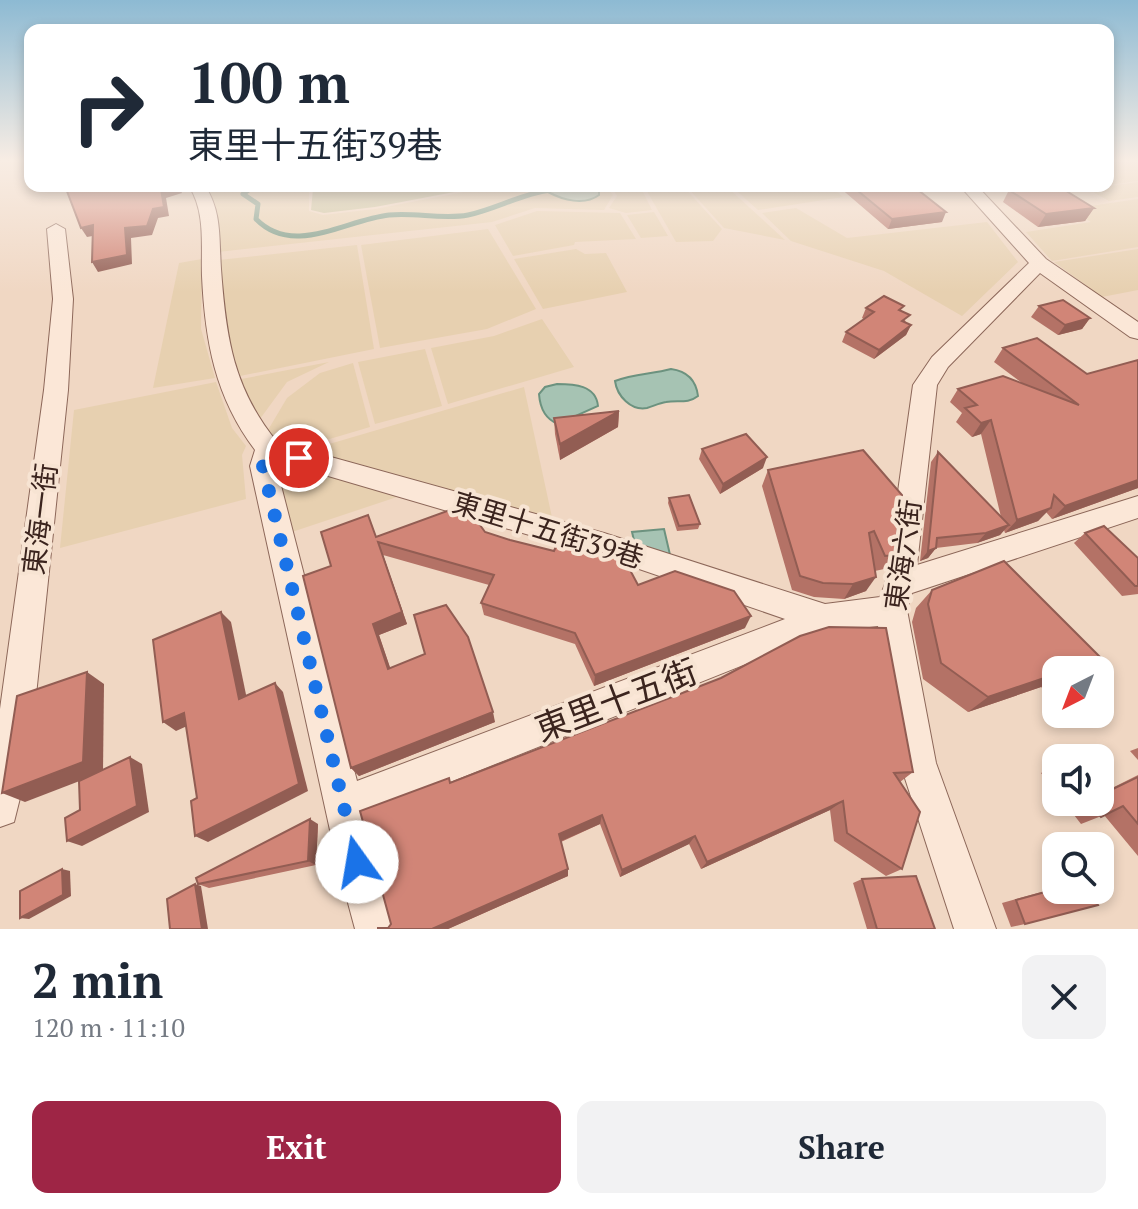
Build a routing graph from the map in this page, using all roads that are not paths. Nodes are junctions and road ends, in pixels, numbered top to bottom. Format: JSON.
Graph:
{"nodes":[{"id":1,"x":208,"y":205,"type":"edge"},
{"id":2,"x":986,"y":205,"type":"edge"},
{"id":3,"x":56,"y":229,"type":"dead end"},
{"id":4,"x":1039,"y":263,"type":"junction"},
{"id":5,"x":1138,"y":332,"type":"edge"},
{"id":6,"x":268,"y":449,"type":"junction"},
{"id":7,"x":1138,"y":507,"type":"edge"},
{"id":8,"x":896,"y":597,"type":"junction"},
{"id":9,"x":825,"y":618,"type":"junction"},
{"id":10,"x":344,"y":805,"type":"junction"},
{"id":11,"x":0,"y":808,"type":"edge"},
{"id":12,"x":376,"y":929,"type":"edge"},
{"id":13,"x":975,"y":929,"type":"edge"}],
"edges":[{"from":1,"to":6,"type":"street"},
{"from":2,"to":4,"type":"street"},
{"from":3,"to":11,"type":"street","name":"東海一街"},
{"from":4,"to":5,"type":"street"},
{"from":4,"to":8,"type":"street","name":"東海六街"},
{"from":6,"to":9,"type":"street","name":"東里十五街39巷"},
{"from":6,"to":10,"type":"street"},
{"from":7,"to":8,"type":"street","name":"東里十五街"},
{"from":8,"to":9,"type":"street","name":"東里十五街"},
{"from":8,"to":13,"type":"street","name":"東海六街"},
{"from":9,"to":10,"type":"street","name":"東里十五街"},
{"from":10,"to":12,"type":"street"}]}
